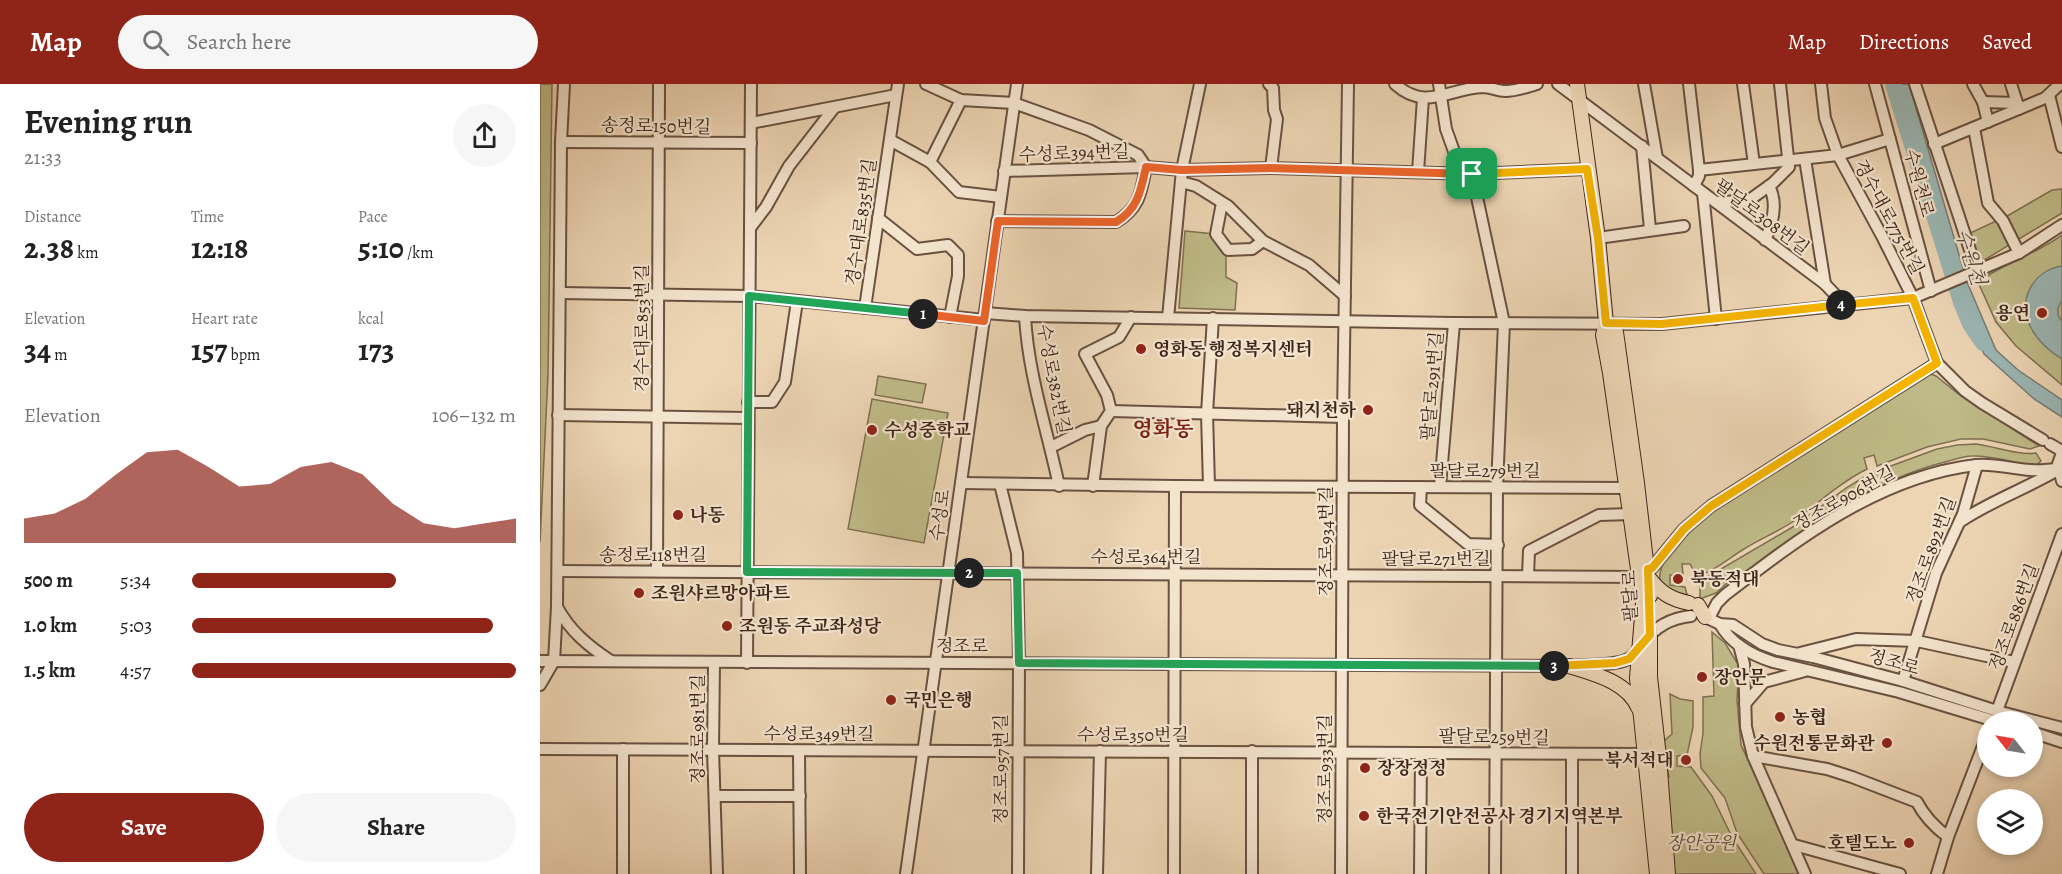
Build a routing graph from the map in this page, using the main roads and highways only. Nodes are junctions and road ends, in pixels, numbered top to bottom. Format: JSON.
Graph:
{"nodes":[{"id":1,"x":1577,"y":84,"type":"edge"},
{"id":2,"x":1606,"y":323,"type":"junction"},
{"id":3,"x":1645,"y":574,"type":"junction"},
{"id":4,"x":1698,"y":612,"type":"road end"},
{"id":5,"x":1569,"y":666,"type":"road end"},
{"id":6,"x":1642,"y":717,"type":"junction"},
{"id":7,"x":1657,"y":874,"type":"edge"},
{"id":8,"x":1668,"y":874,"type":"edge"}],
"edges":[{"from":1,"to":2,"type":"main road","name":"팔달로"},
{"from":2,"to":3,"type":"main road","name":"팔달로"},
{"from":2,"to":3,"type":"main road","name":"팔달로"},
{"from":3,"to":4,"type":"main road"},
{"from":3,"to":6,"type":"main road","name":"팔달로"},
{"from":3,"to":8,"type":"main road","name":"팔달로"},
{"from":5,"to":6,"type":"main road"},
{"from":6,"to":7,"type":"main road","name":"팔달로"}]}
